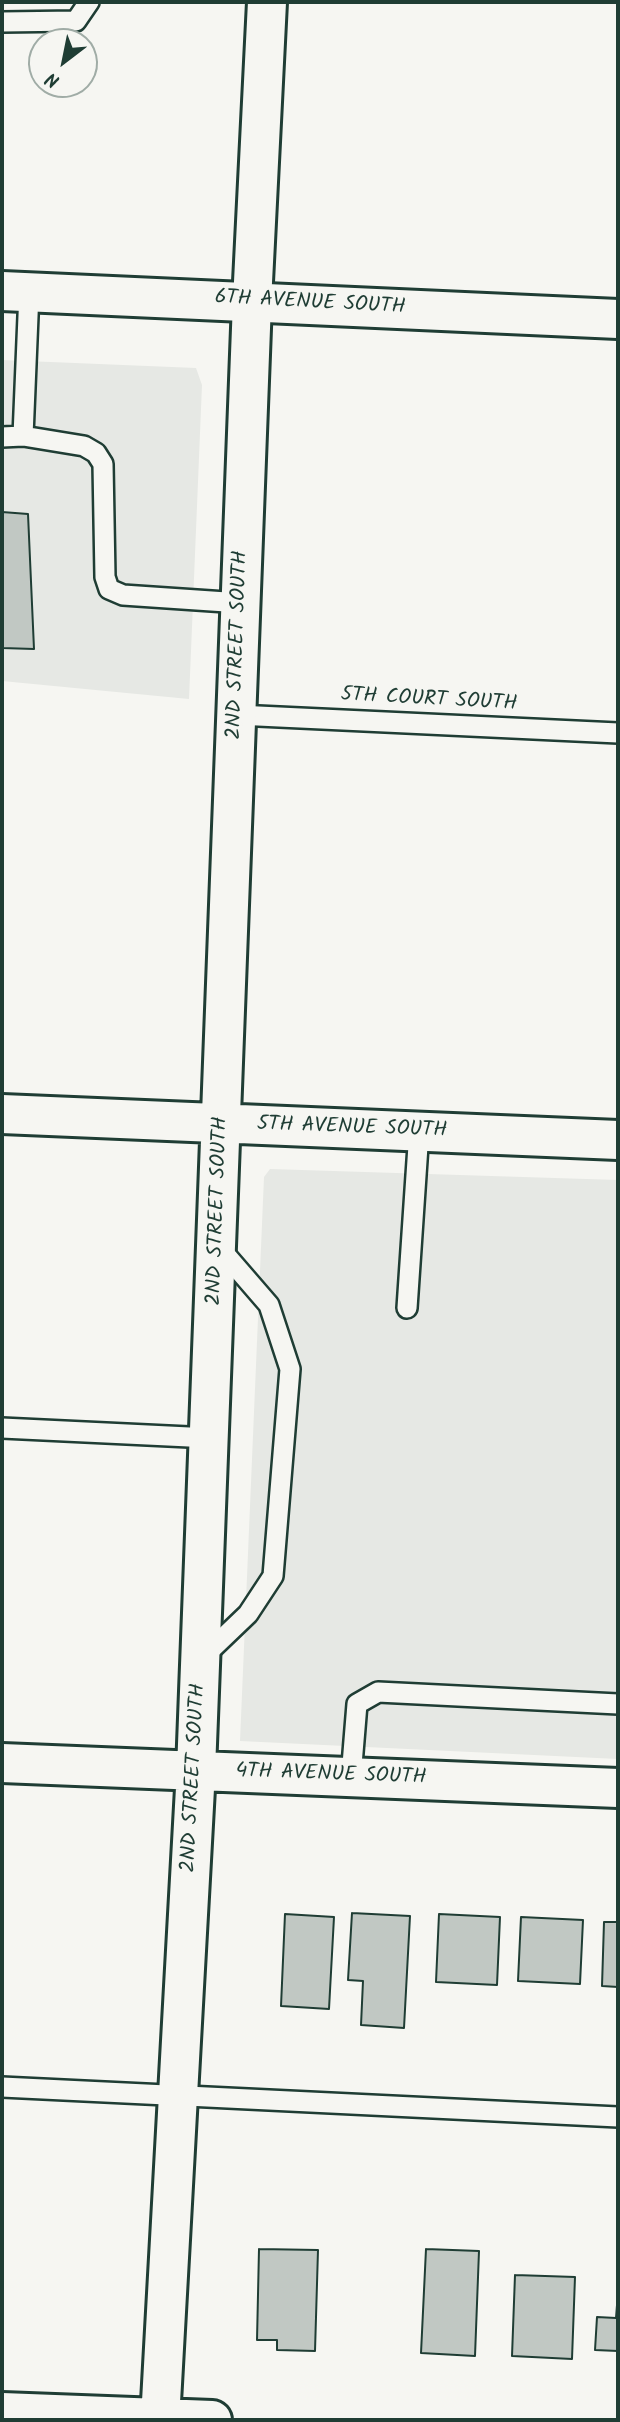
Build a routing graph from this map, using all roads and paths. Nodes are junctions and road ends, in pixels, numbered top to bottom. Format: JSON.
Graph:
{"nodes":[{"id":1,"x":89,"y":2,"type":"edge"},
{"id":2,"x":267,"y":2,"type":"edge"},
{"id":3,"x":2,"y":22,"type":"edge"},
{"id":4,"x":15,"y":292,"type":"edge"},
{"id":5,"x":252,"y":302,"type":"junction"},
{"id":6,"x":618,"y":319,"type":"edge"},
{"id":7,"x":23,"y":436,"type":"junction"},
{"id":8,"x":2,"y":437,"type":"edge"},
{"id":9,"x":241,"y":603,"type":"junction"},
{"id":10,"x":237,"y":715,"type":"junction"},
{"id":11,"x":618,"y":733,"type":"edge"},
{"id":12,"x":2,"y":1114,"type":"edge"},
{"id":13,"x":223,"y":1123,"type":"junction"},
{"id":14,"x":419,"y":1131,"type":"junction"},
{"id":15,"x":618,"y":1140,"type":"edge"},
{"id":16,"x":217,"y":1245,"type":"junction"},
{"id":17,"x":407,"y":1308,"type":"dead end"},
{"id":18,"x":2,"y":1428,"type":"edge"},
{"id":19,"x":210,"y":1438,"type":"junction"},
{"id":20,"x":200,"y":1660,"type":"junction"},
{"id":21,"x":618,"y":1704,"type":"edge"},
{"id":22,"x":2,"y":1763,"type":"edge"},
{"id":23,"x":196,"y":1770,"type":"junction"},
{"id":24,"x":351,"y":1777,"type":"junction"},
{"id":25,"x":618,"y":1788,"type":"edge"},
{"id":26,"x":2,"y":2087,"type":"edge"},
{"id":27,"x":178,"y":2095,"type":"junction"},
{"id":28,"x":618,"y":2117,"type":"edge"},
{"id":29,"x":2,"y":2412,"type":"edge"},
{"id":30,"x":160,"y":2419,"type":"edge"},
{"id":31,"x":212,"y":2420,"type":"edge"}],
"edges":[{"from":1,"to":3,"type":"lane"},
{"from":2,"to":5,"type":"street","name":"2ND STREET SOUTH"},
{"from":4,"to":5,"type":"street","name":"6TH AVENUE SOUTH"},
{"from":4,"to":7,"type":"lane"},
{"from":5,"to":6,"type":"street","name":"6TH AVENUE SOUTH"},
{"from":5,"to":9,"type":"street","name":"2ND STREET SOUTH"},
{"from":7,"to":8,"type":"lane"},
{"from":7,"to":9,"type":"lane"},
{"from":9,"to":10,"type":"street","name":"2ND STREET SOUTH"},
{"from":10,"to":11,"type":"lane","name":"5TH COURT SOUTH"},
{"from":10,"to":13,"type":"street","name":"2ND STREET SOUTH"},
{"from":12,"to":13,"type":"street","name":"5TH AVENUE SOUTH"},
{"from":13,"to":14,"type":"street","name":"5TH AVENUE SOUTH"},
{"from":13,"to":16,"type":"street","name":"2ND STREET SOUTH"},
{"from":14,"to":15,"type":"street","name":"5TH AVENUE SOUTH"},
{"from":14,"to":17,"type":"lane"},
{"from":16,"to":19,"type":"street","name":"2ND STREET SOUTH"},
{"from":16,"to":20,"type":"lane"},
{"from":18,"to":19,"type":"lane"},
{"from":19,"to":20,"type":"street","name":"2ND STREET SOUTH"},
{"from":20,"to":23,"type":"street","name":"2ND STREET SOUTH"},
{"from":21,"to":24,"type":"lane"},
{"from":22,"to":23,"type":"street","name":"4TH AVENUE SOUTH"},
{"from":23,"to":24,"type":"street","name":"4TH AVENUE SOUTH"},
{"from":23,"to":27,"type":"street","name":"2ND STREET SOUTH"},
{"from":24,"to":25,"type":"street","name":"4TH AVENUE SOUTH"},
{"from":26,"to":27,"type":"lane"},
{"from":27,"to":28,"type":"lane"},
{"from":27,"to":30,"type":"street","name":"2ND STREET SOUTH"},
{"from":29,"to":30,"type":"street"},
{"from":30,"to":31,"type":"street"}]}
